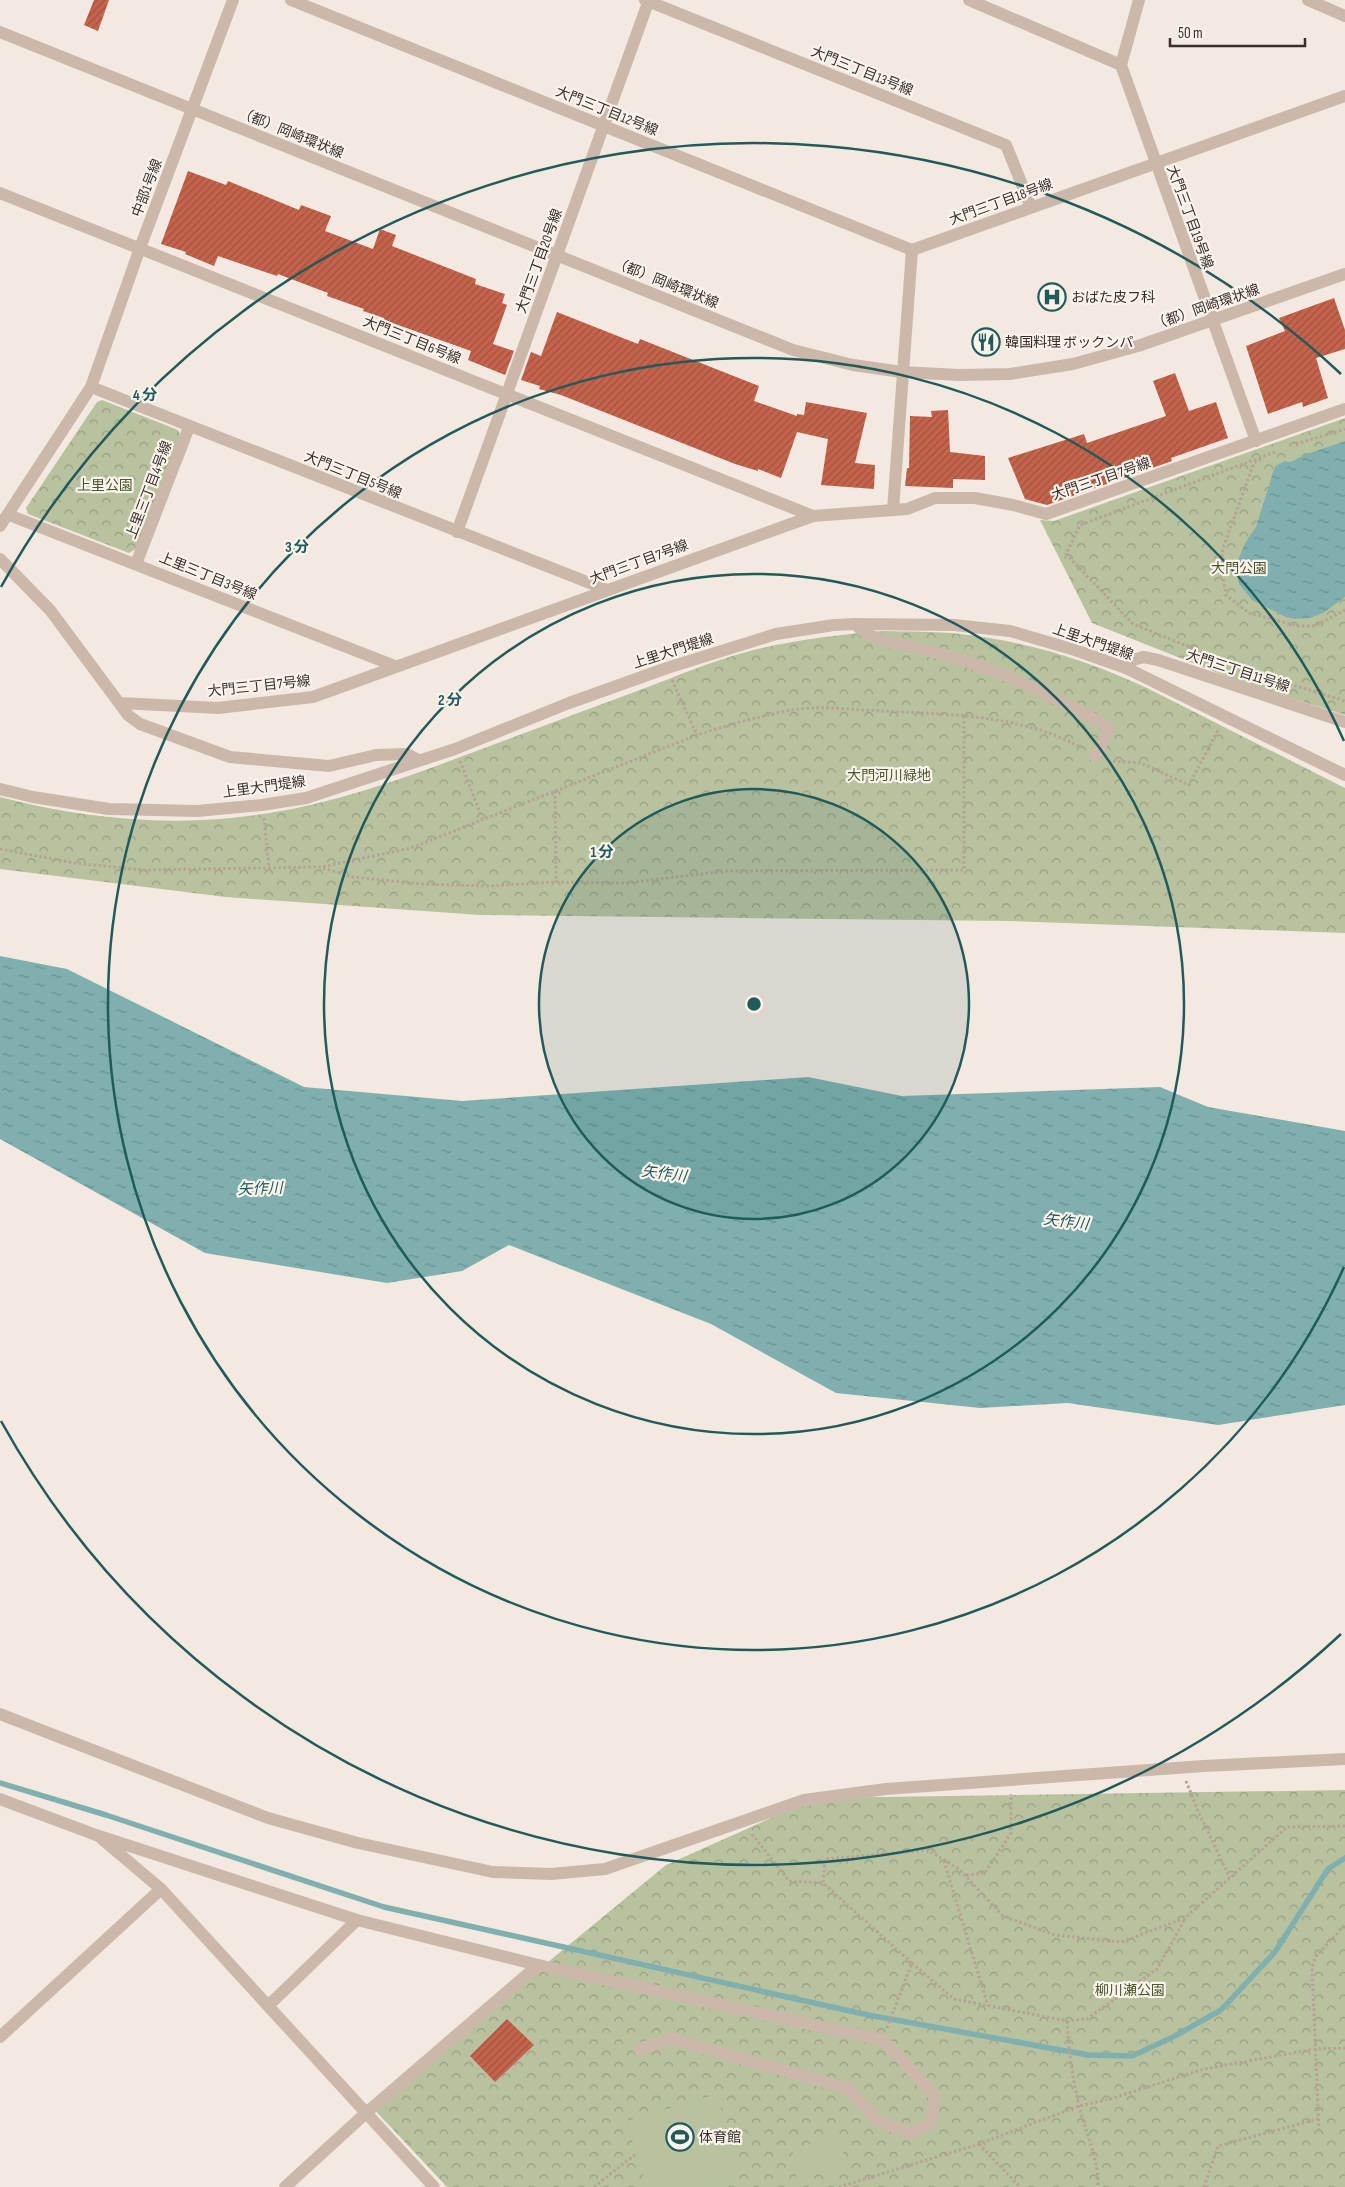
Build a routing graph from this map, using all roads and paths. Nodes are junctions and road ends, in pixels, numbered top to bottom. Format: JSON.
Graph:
{"nodes":[{"id":1,"x":233,"y":0,"type":"edge"},
{"id":2,"x":291,"y":0,"type":"edge"},
{"id":3,"x":647,"y":0,"type":"edge"},
{"id":4,"x":969,"y":0,"type":"edge"},
{"id":5,"x":1139,"y":0,"type":"edge"},
{"id":6,"x":1308,"y":0,"type":"edge"},
{"id":7,"x":1345,"y":16,"type":"edge"},
{"id":8,"x":0,"y":32,"type":"edge"},
{"id":9,"x":1121,"y":65,"type":"junction"},
{"id":10,"x":1345,"y":96,"type":"edge"},
{"id":11,"x":193,"y":110,"type":"junction"},
{"id":12,"x":603,"y":126,"type":"junction"},
{"id":13,"x":1155,"y":164,"type":"junction"},
{"id":14,"x":0,"y":193,"type":"edge"},
{"id":15,"x":1031,"y":207,"type":"junction"},
{"id":16,"x":140,"y":248,"type":"junction"},
{"id":17,"x":912,"y":250,"type":"junction"},
{"id":18,"x":557,"y":256,"type":"junction"},
{"id":19,"x":1345,"y":274,"type":"edge"},
{"id":20,"x":1212,"y":321,"type":"junction"},
{"id":21,"x":902,"y":372,"type":"junction"},
{"id":22,"x":91,"y":388,"type":"junction"},
{"id":23,"x":508,"y":393,"type":"junction"},
{"id":24,"x":1345,"y":409,"type":"edge"},
{"id":25,"x":190,"y":427,"type":"junction"},
{"id":26,"x":1345,"y":430,"type":"edge"},
{"id":27,"x":1256,"y":441,"type":"junction"},
{"id":28,"x":1294,"y":445,"type":"dead end"},
{"id":29,"x":1280,"y":450,"type":"dead end"},
{"id":30,"x":1275,"y":452,"type":"junction"},
{"id":31,"x":893,"y":510,"type":"junction"},
{"id":32,"x":9,"y":515,"type":"junction"},
{"id":33,"x":813,"y":516,"type":"junction"},
{"id":34,"x":0,"y":526,"type":"edge"},
{"id":35,"x":457,"y":532,"type":"junction"},
{"id":36,"x":0,"y":559,"type":"edge"},
{"id":37,"x":136,"y":564,"type":"junction"},
{"id":38,"x":606,"y":589,"type":"junction"},
{"id":39,"x":1345,"y":610,"type":"edge"},
{"id":40,"x":856,"y":624,"type":"junction"},
{"id":41,"x":395,"y":666,"type":"junction"},
{"id":42,"x":667,"y":668,"type":"junction"},
{"id":43,"x":1126,"y":668,"type":"junction"},
{"id":44,"x":1345,"y":701,"type":"edge"},
{"id":45,"x":120,"y":703,"type":"junction"},
{"id":46,"x":964,"y":716,"type":"junction"},
{"id":47,"x":1225,"y":716,"type":"junction"},
{"id":48,"x":1345,"y":722,"type":"edge"},
{"id":49,"x":697,"y":735,"type":"junction"},
{"id":50,"x":455,"y":749,"type":"junction"},
{"id":51,"x":1095,"y":756,"type":"junction"},
{"id":52,"x":418,"y":760,"type":"junction"},
{"id":53,"x":1345,"y":775,"type":"edge"},
{"id":54,"x":0,"y":789,"type":"edge"},
{"id":55,"x":555,"y":790,"type":"junction"},
{"id":56,"x":262,"y":805,"type":"junction"},
{"id":57,"x":482,"y":818,"type":"junction"},
{"id":58,"x":0,"y":849,"type":"edge"},
{"id":59,"x":321,"y":867,"type":"junction"},
{"id":60,"x":269,"y":868,"type":"junction"},
{"id":61,"x":556,"y":882,"type":"junction"},
{"id":62,"x":0,"y":1714,"type":"edge"},
{"id":63,"x":1345,"y":1759,"type":"edge"},
{"id":64,"x":1010,"y":1780,"type":"junction"},
{"id":65,"x":1190,"y":1790,"type":"dead end"},
{"id":66,"x":0,"y":1799,"type":"edge"},
{"id":67,"x":742,"y":1822,"type":"junction"},
{"id":68,"x":1345,"y":1826,"type":"edge"},
{"id":69,"x":96,"y":1835,"type":"junction"},
{"id":70,"x":944,"y":1860,"type":"junction"},
{"id":71,"x":966,"y":1876,"type":"junction"},
{"id":72,"x":1230,"y":1878,"type":"junction"},
{"id":73,"x":823,"y":1883,"type":"junction"},
{"id":74,"x":161,"y":1889,"type":"junction"},
{"id":75,"x":1185,"y":1918,"type":"junction"},
{"id":76,"x":357,"y":1920,"type":"junction"},
{"id":77,"x":1345,"y":1925,"type":"edge"},
{"id":78,"x":912,"y":1963,"type":"junction"},
{"id":79,"x":538,"y":1965,"type":"junction"},
{"id":80,"x":268,"y":2006,"type":"junction"},
{"id":81,"x":988,"y":2006,"type":"junction"},
{"id":82,"x":1067,"y":2021,"type":"junction"},
{"id":83,"x":0,"y":2037,"type":"edge"},
{"id":84,"x":882,"y":2040,"type":"junction"},
{"id":85,"x":1345,"y":2048,"type":"edge"},
{"id":86,"x":639,"y":2049,"type":"dead end"},
{"id":87,"x":1314,"y":2049,"type":"junction"},
{"id":88,"x":1079,"y":2106,"type":"junction"},
{"id":89,"x":366,"y":2113,"type":"junction"},
{"id":90,"x":1318,"y":2119,"type":"junction"},
{"id":91,"x":1319,"y":2131,"type":"dead end"},
{"id":92,"x":979,"y":2144,"type":"junction"},
{"id":93,"x":637,"y":2153,"type":"dead end"},
{"id":94,"x":285,"y":2187,"type":"edge"},
{"id":95,"x":434,"y":2187,"type":"edge"},
{"id":96,"x":594,"y":2187,"type":"edge"},
{"id":97,"x":839,"y":2187,"type":"edge"},
{"id":98,"x":1020,"y":2187,"type":"edge"},
{"id":99,"x":1098,"y":2187,"type":"edge"},
{"id":100,"x":1204,"y":2187,"type":"edge"}],
"edges":[{"from":1,"to":11,"type":"street","name":"中部1号線"},
{"from":2,"to":12,"type":"street","name":"大門三丁目12号線"},
{"from":3,"to":12,"type":"street","name":"大門三丁目20号線"},
{"from":3,"to":15,"type":"street","name":"大門三丁目13号線"},
{"from":4,"to":9,"type":"street"},
{"from":5,"to":9,"type":"street"},
{"from":6,"to":7,"type":"street"},
{"from":8,"to":11,"type":"street","name":"（都）岡崎環状線"},
{"from":9,"to":13,"type":"street","name":"大門三丁目19号線"},
{"from":10,"to":13,"type":"street","name":"大門三丁目18号線"},
{"from":11,"to":16,"type":"street","name":"中部1号線"},
{"from":11,"to":18,"type":"street","name":"（都）岡崎環状線"},
{"from":12,"to":17,"type":"street","name":"大門三丁目12号線"},
{"from":12,"to":18,"type":"street","name":"大門三丁目20号線"},
{"from":13,"to":15,"type":"street","name":"大門三丁目18号線"},
{"from":13,"to":20,"type":"street","name":"大門三丁目19号線"},
{"from":14,"to":16,"type":"street","name":"大門三丁目6号線"},
{"from":15,"to":17,"type":"street","name":"大門三丁目18号線"},
{"from":16,"to":22,"type":"street","name":"中部1号線"},
{"from":16,"to":23,"type":"street","name":"大門三丁目6号線"},
{"from":17,"to":21,"type":"street"},
{"from":18,"to":21,"type":"street","name":"（都）岡崎環状線"},
{"from":18,"to":23,"type":"street","name":"大門三丁目20号線"},
{"from":19,"to":20,"type":"street","name":"（都）岡崎環状線"},
{"from":20,"to":21,"type":"street","name":"（都）岡崎環状線"},
{"from":20,"to":27,"type":"street","name":"大門三丁目19号線"},
{"from":21,"to":31,"type":"street"},
{"from":22,"to":25,"type":"street","name":"大門三丁目5号線"},
{"from":22,"to":32,"type":"street","name":"中部1号線"},
{"from":23,"to":33,"type":"street","name":"大門三丁目6号線"},
{"from":23,"to":35,"type":"street","name":"大門三丁目20号線"},
{"from":24,"to":27,"type":"street","name":"大門三丁目7号線"},
{"from":25,"to":35,"type":"street","name":"大門三丁目5号線"},
{"from":25,"to":37,"type":"street","name":"上里三丁目4号線"},
{"from":26,"to":28,"type":"path"},
{"from":27,"to":31,"type":"street","name":"大門三丁目7号線"},
{"from":29,"to":30,"type":"path"},
{"from":30,"to":39,"type":"path"},
{"from":30,"to":44,"type":"path"},
{"from":31,"to":33,"type":"street","name":"大門三丁目7号線"},
{"from":32,"to":34,"type":"street","name":"中部1号線"},
{"from":32,"to":37,"type":"street","name":"上里三丁目3号線"},
{"from":33,"to":38,"type":"street","name":"大門三丁目7号線"},
{"from":35,"to":38,"type":"street","name":"大門三丁目5号線"},
{"from":36,"to":45,"type":"street"},
{"from":37,"to":41,"type":"street","name":"上里三丁目3号線"},
{"from":38,"to":41,"type":"street","name":"大門三丁目7号線"},
{"from":40,"to":42,"type":"street","name":"上里大門堤線"},
{"from":40,"to":43,"type":"street","name":"上里大門堤線"},
{"from":40,"to":51,"type":"street"},
{"from":41,"to":45,"type":"street","name":"大門三丁目7号線"},
{"from":42,"to":49,"type":"path"},
{"from":42,"to":50,"type":"street","name":"上里大門堤線"},
{"from":43,"to":47,"type":"street","name":"上里大門堤線"},
{"from":43,"to":48,"type":"street","name":"大門三丁目11号線"},
{"from":45,"to":52,"type":"street"},
{"from":46,"to":49,"type":"path"},
{"from":46,"to":51,"type":"path"},
{"from":46,"to":61,"type":"path"},
{"from":47,"to":51,"type":"path"},
{"from":47,"to":53,"type":"street","name":"上里大門堤線"},
{"from":49,"to":55,"type":"path"},
{"from":50,"to":52,"type":"street","name":"上里大門堤線"},
{"from":50,"to":57,"type":"path"},
{"from":52,"to":56,"type":"street","name":"上里大門堤線"},
{"from":54,"to":56,"type":"street","name":"上里大門堤線"},
{"from":55,"to":57,"type":"path"},
{"from":55,"to":61,"type":"path"},
{"from":56,"to":60,"type":"path"},
{"from":57,"to":59,"type":"path"},
{"from":58,"to":60,"type":"path"},
{"from":59,"to":60,"type":"path"},
{"from":59,"to":61,"type":"path"},
{"from":62,"to":67,"type":"street"},
{"from":63,"to":64,"type":"street"},
{"from":64,"to":67,"type":"street"},
{"from":64,"to":71,"type":"path"},
{"from":65,"to":72,"type":"path"},
{"from":66,"to":69,"type":"street"},
{"from":67,"to":73,"type":"path"},
{"from":68,"to":72,"type":"path"},
{"from":69,"to":74,"type":"street"},
{"from":69,"to":76,"type":"street"},
{"from":70,"to":71,"type":"path"},
{"from":70,"to":73,"type":"path"},
{"from":70,"to":81,"type":"path"},
{"from":71,"to":75,"type":"path"},
{"from":72,"to":75,"type":"path"},
{"from":73,"to":78,"type":"path"},
{"from":74,"to":80,"type":"street"},
{"from":74,"to":83,"type":"street"},
{"from":75,"to":82,"type":"path"},
{"from":76,"to":79,"type":"street"},
{"from":76,"to":80,"type":"street"},
{"from":77,"to":87,"type":"path"},
{"from":78,"to":81,"type":"path"},
{"from":78,"to":84,"type":"path"},
{"from":79,"to":84,"type":"street"},
{"from":79,"to":89,"type":"street"},
{"from":80,"to":89,"type":"street"},
{"from":81,"to":82,"type":"path"},
{"from":82,"to":88,"type":"path"},
{"from":84,"to":86,"type":"street"},
{"from":85,"to":87,"type":"path"},
{"from":87,"to":88,"type":"path"},
{"from":87,"to":90,"type":"path"},
{"from":88,"to":92,"type":"path"},
{"from":88,"to":99,"type":"path"},
{"from":89,"to":94,"type":"street"},
{"from":89,"to":95,"type":"street"},
{"from":90,"to":91,"type":"path"},
{"from":90,"to":100,"type":"path"},
{"from":92,"to":97,"type":"path"},
{"from":92,"to":98,"type":"path"},
{"from":93,"to":96,"type":"path"}]}
